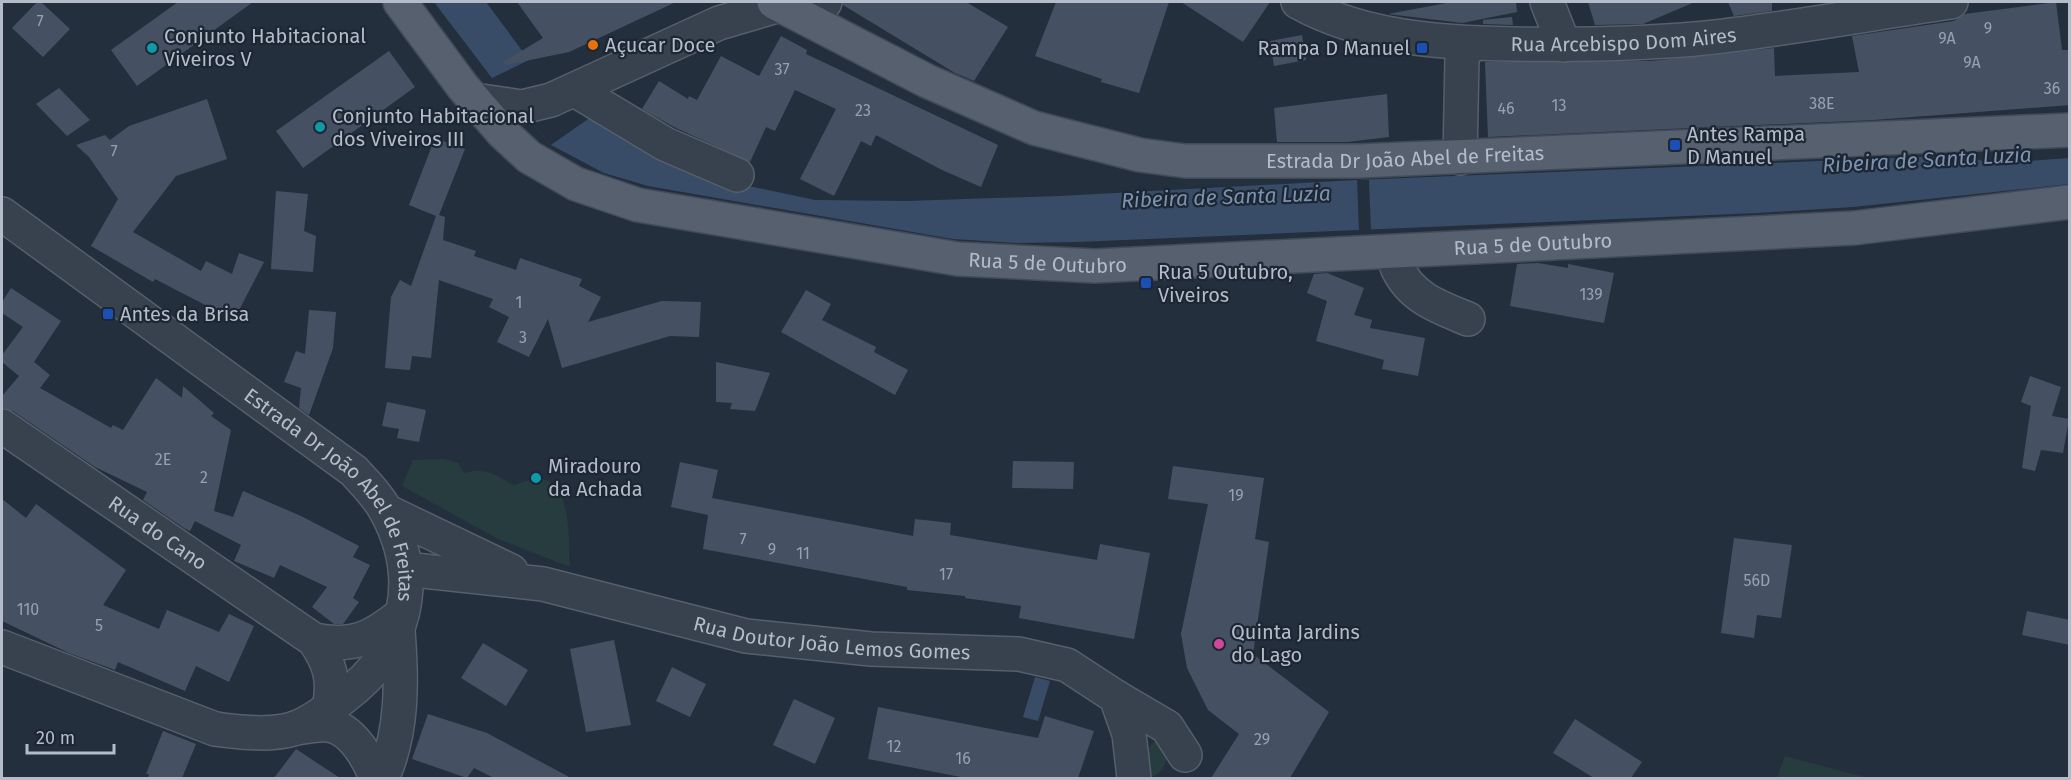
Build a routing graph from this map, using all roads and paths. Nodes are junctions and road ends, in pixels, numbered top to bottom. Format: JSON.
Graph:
{"nodes":[{"id":1,"x":400,"y":2,"type":"edge"},
{"id":2,"x":1298,"y":2,"type":"edge"},
{"id":3,"x":1547,"y":2,"type":"edge"},
{"id":4,"x":1951,"y":2,"type":"edge"},
{"id":5,"x":777,"y":3,"type":"edge"},
{"id":6,"x":724,"y":11,"type":"edge"},
{"id":7,"x":819,"y":11,"type":"edge"},
{"id":8,"x":1470,"y":43,"type":"junction"},
{"id":9,"x":1563,"y":45,"type":"junction"},
{"id":10,"x":575,"y":90,"type":"junction"},
{"id":11,"x":474,"y":100,"type":"junction"},
{"id":12,"x":2070,"y":130,"type":"edge"},
{"id":13,"x":1460,"y":158,"type":"junction"},
{"id":14,"x":737,"y":175,"type":"dead end"},
{"id":15,"x":2070,"y":202,"type":"edge"},
{"id":16,"x":2,"y":214,"type":"edge"},
{"id":17,"x":1397,"y":267,"type":"dead end"},
{"id":18,"x":1468,"y":319,"type":"dead end"},
{"id":19,"x":2,"y":426,"type":"edge"},
{"id":20,"x":386,"y":511,"type":"junction"},
{"id":21,"x":405,"y":569,"type":"junction"},
{"id":22,"x":543,"y":584,"type":"junction"},
{"id":23,"x":400,"y":622,"type":"junction"},
{"id":24,"x":314,"y":639,"type":"junction"},
{"id":25,"x":2,"y":647,"type":"edge"},
{"id":26,"x":1116,"y":697,"type":"junction"},
{"id":27,"x":329,"y":708,"type":"junction"},
{"id":28,"x":294,"y":728,"type":"junction"},
{"id":29,"x":1178,"y":769,"type":"edge"},
{"id":30,"x":376,"y":778,"type":"edge"},
{"id":31,"x":382,"y":778,"type":"edge"},
{"id":32,"x":1134,"y":778,"type":"edge"}],
"edges":[{"from":1,"to":11,"type":"main road","name":"Rua 5 de Outubro"},
{"from":2,"to":8,"type":"street","name":"Rua Arcebispo Dom Aires"},
{"from":3,"to":9,"type":"street"},
{"from":4,"to":9,"type":"street","name":"Rua Arcebispo Dom Aires"},
{"from":5,"to":6,"type":"street"},
{"from":5,"to":7,"type":"main road","name":"Estrada Dr João Abel de Freitas"},
{"from":6,"to":10,"type":"street"},
{"from":7,"to":13,"type":"main road","name":"Estrada Dr João Abel de Freitas"},
{"from":8,"to":9,"type":"street","name":"Rua Arcebispo Dom Aires"},
{"from":8,"to":13,"type":"street"},
{"from":10,"to":11,"type":"street"},
{"from":10,"to":14,"type":"street"},
{"from":11,"to":15,"type":"main road","name":"Rua 5 de Outubro"},
{"from":12,"to":13,"type":"main road","name":"Estrada Dr João Abel de Freitas"},
{"from":16,"to":20,"type":"street","name":"Estrada Dr João Abel de Freitas"},
{"from":17,"to":18,"type":"street"},
{"from":19,"to":24,"type":"street","name":"Rua do Cano"},
{"from":20,"to":21,"type":"street","name":"Estrada Dr João Abel de Freitas"},
{"from":20,"to":22,"type":"street","name":"Rua Doutor João Lemos Gomes"},
{"from":21,"to":22,"type":"street","name":"Rua Doutor João Lemos Gomes"},
{"from":21,"to":23,"type":"street","name":"Estrada Dr João Abel de Freitas"},
{"from":22,"to":26,"type":"street","name":"Rua Doutor João Lemos Gomes"},
{"from":23,"to":24,"type":"street","name":"Rua do Cano"},
{"from":23,"to":27,"type":"street","name":"Estrada Dr João Abel de Freitas"},
{"from":23,"to":31,"type":"street"},
{"from":24,"to":27,"type":"street","name":"Rua do Cano"},
{"from":25,"to":28,"type":"street","name":"Estrada Dr João Abel de Freitas"},
{"from":26,"to":29,"type":"street","name":"Rua Doutor João Lemos Gomes"},
{"from":26,"to":32,"type":"street"},
{"from":27,"to":28,"type":"street","name":"Estrada Dr João Abel de Freitas"},
{"from":28,"to":30,"type":"street"}]}
